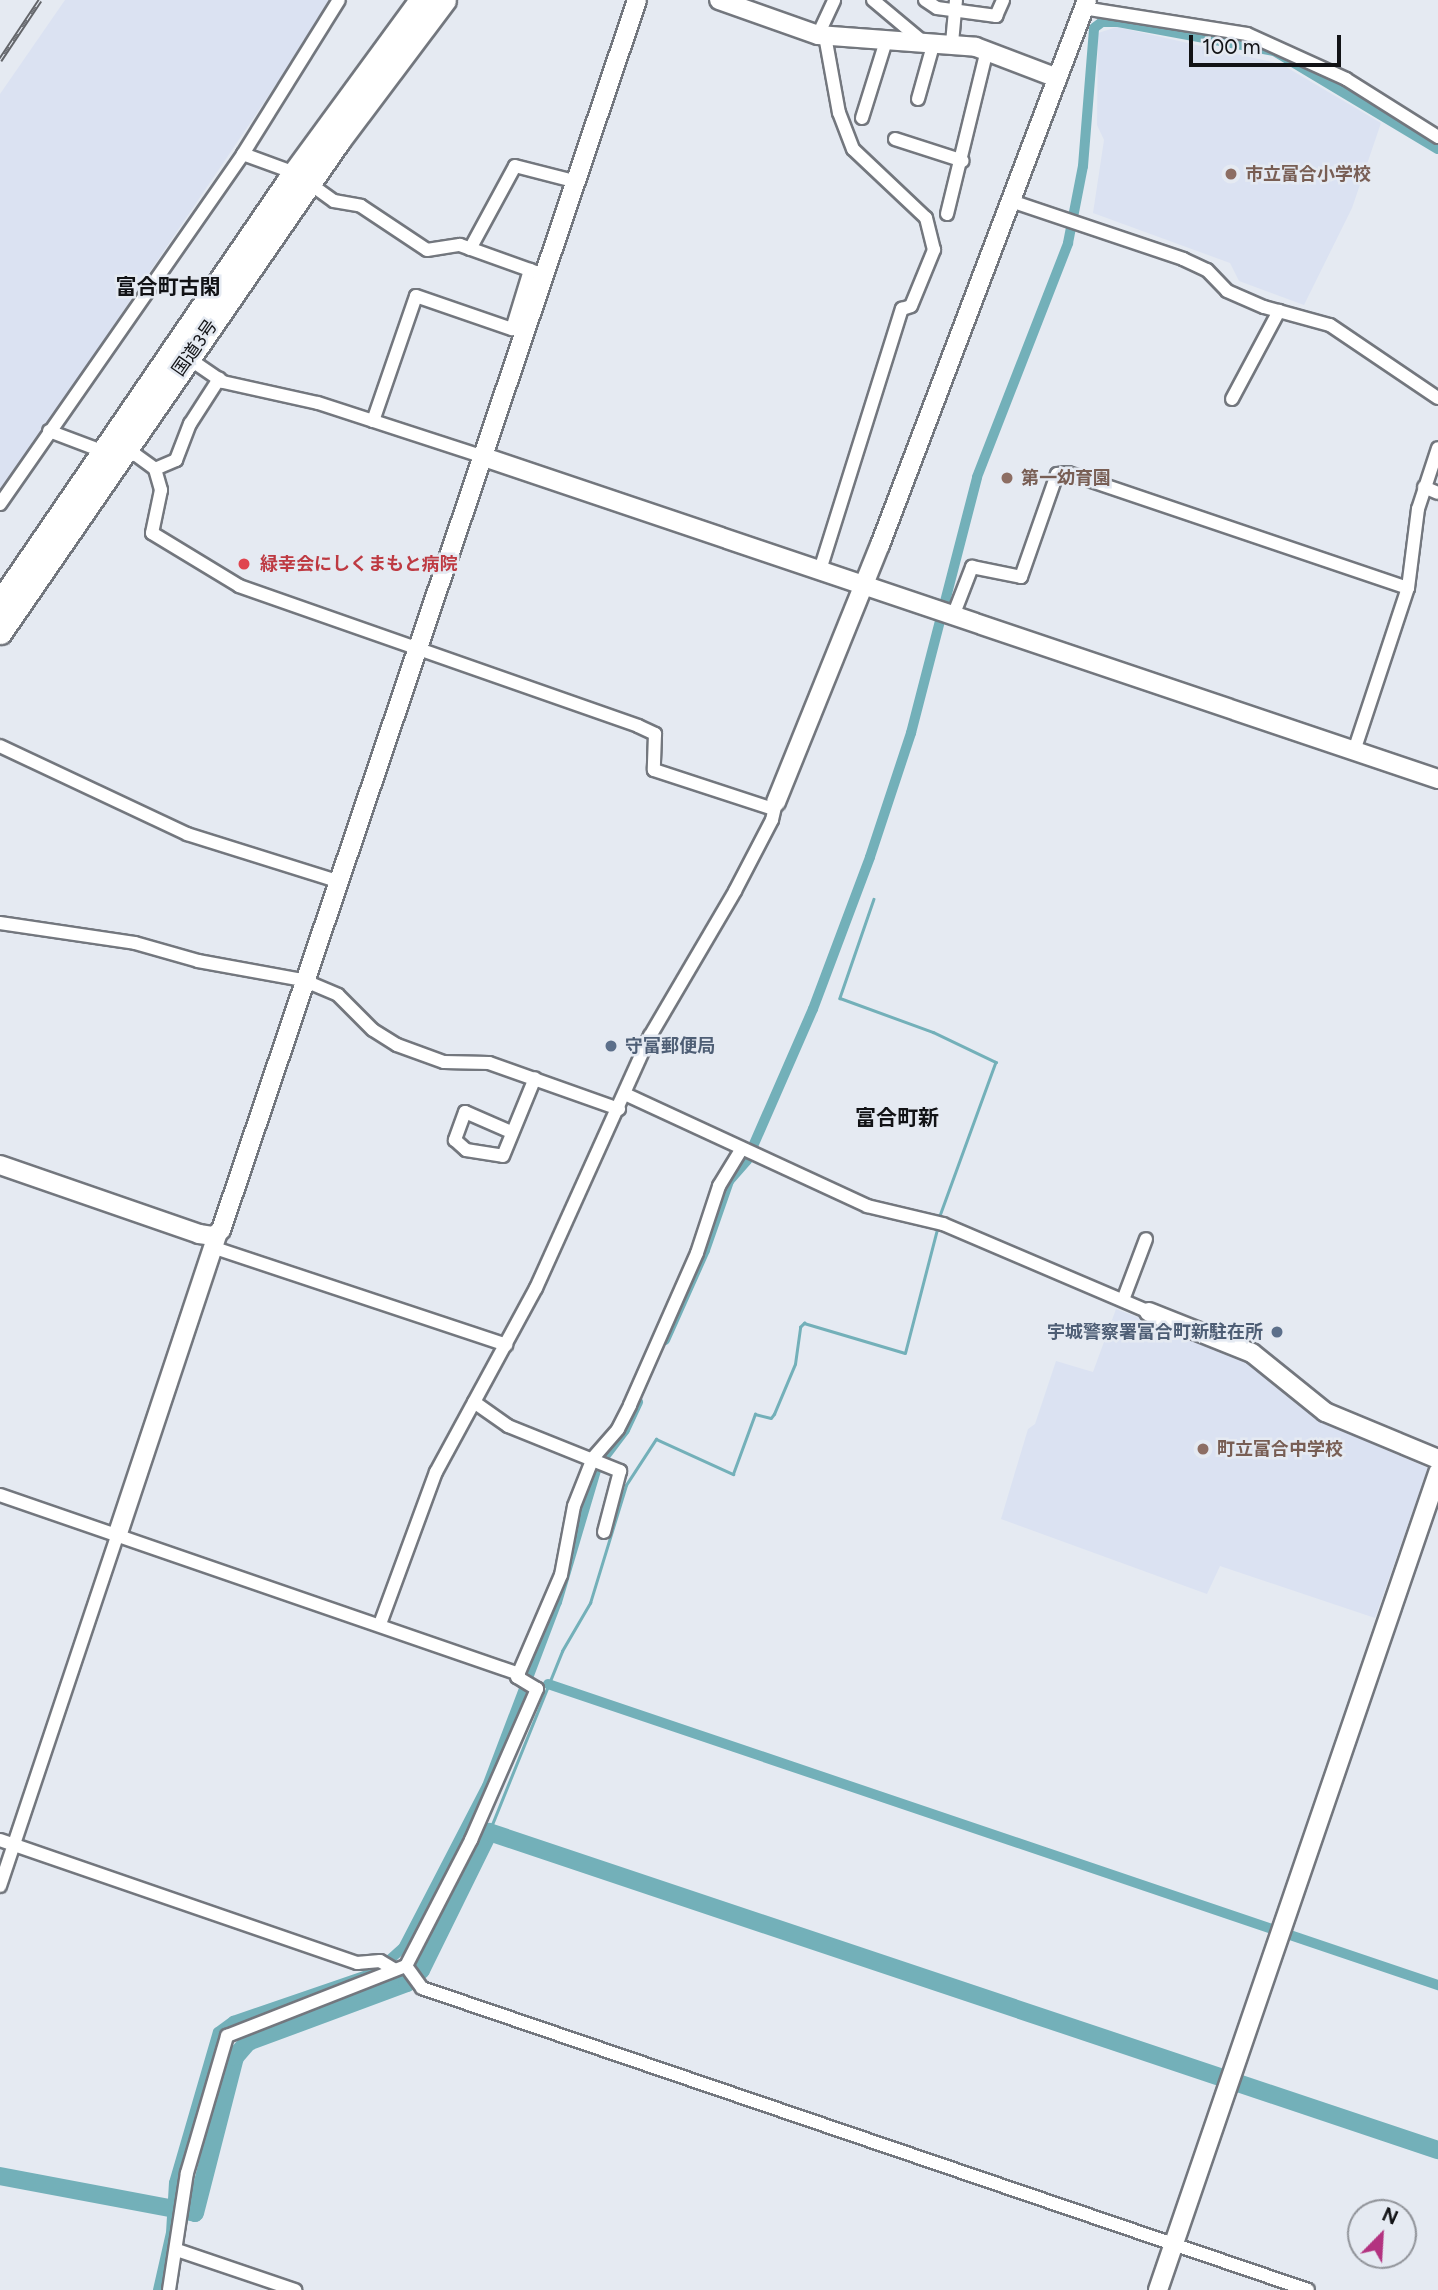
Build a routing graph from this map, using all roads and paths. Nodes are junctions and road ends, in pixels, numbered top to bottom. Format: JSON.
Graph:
{"nodes":[{"id":1,"x":339,"y":0,"type":"edge"},
{"id":2,"x":421,"y":0,"type":"edge"},
{"id":3,"x":444,"y":0,"type":"edge"},
{"id":4,"x":637,"y":0,"type":"edge"},
{"id":5,"x":719,"y":0,"type":"edge"},
{"id":6,"x":834,"y":0,"type":"edge"},
{"id":7,"x":873,"y":0,"type":"edge"},
{"id":8,"x":925,"y":0,"type":"edge"},
{"id":9,"x":1003,"y":0,"type":"edge"},
{"id":10,"x":956,"y":4,"type":"edge"},
{"id":11,"x":1085,"y":4,"type":"edge"},
{"id":12,"x":822,"y":35,"type":"junction"},
{"id":13,"x":886,"y":41,"type":"junction"},
{"id":14,"x":936,"y":42,"type":"junction"},
{"id":15,"x":988,"y":50,"type":"junction"},
{"id":16,"x":1057,"y":78,"type":"junction"},
{"id":17,"x":918,"y":99,"type":"dead end"},
{"id":18,"x":862,"y":117,"type":"dead end"},
{"id":19,"x":1438,"y":137,"type":"edge"},
{"id":20,"x":895,"y":139,"type":"dead end"},
{"id":21,"x":243,"y":154,"type":"junction"},
{"id":22,"x":962,"y":161,"type":"junction"},
{"id":23,"x":302,"y":178,"type":"junction"},
{"id":24,"x":574,"y":181,"type":"junction"},
{"id":25,"x":1011,"y":201,"type":"junction"},
{"id":26,"x":947,"y":214,"type":"dead end"},
{"id":27,"x":470,"y":249,"type":"junction"},
{"id":28,"x":536,"y":272,"type":"junction"},
{"id":29,"x":1279,"y":311,"type":"junction"},
{"id":30,"x":188,"y":358,"type":"junction"},
{"id":31,"x":219,"y":379,"type":"junction"},
{"id":32,"x":1233,"y":398,"type":"dead end"},
{"id":33,"x":1438,"y":398,"type":"edge"},
{"id":34,"x":373,"y":421,"type":"junction"},
{"id":35,"x":49,"y":431,"type":"junction"},
{"id":36,"x":1438,"y":448,"type":"edge"},
{"id":37,"x":112,"y":452,"type":"junction"},
{"id":38,"x":481,"y":456,"type":"junction"},
{"id":39,"x":155,"y":469,"type":"junction"},
{"id":40,"x":1424,"y":488,"type":"junction"},
{"id":41,"x":1438,"y":494,"type":"edge"},
{"id":42,"x":0,"y":504,"type":"edge"},
{"id":43,"x":820,"y":570,"type":"junction"},
{"id":44,"x":863,"y":585,"type":"junction"},
{"id":45,"x":1408,"y":589,"type":"junction"},
{"id":46,"x":0,"y":603,"type":"edge"},
{"id":47,"x":947,"y":614,"type":"junction"},
{"id":48,"x":0,"y":632,"type":"edge"},
{"id":49,"x":416,"y":647,"type":"junction"},
{"id":50,"x":0,"y":746,"type":"edge"},
{"id":51,"x":1354,"y":751,"type":"junction"},
{"id":52,"x":1438,"y":779,"type":"edge"},
{"id":53,"x":775,"y":805,"type":"junction"},
{"id":54,"x":340,"y":872,"type":"junction"},
{"id":55,"x":0,"y":923,"type":"edge"},
{"id":56,"x":303,"y":980,"type":"junction"},
{"id":57,"x":535,"y":1078,"type":"junction"},
{"id":58,"x":625,"y":1094,"type":"junction"},
{"id":59,"x":619,"y":1109,"type":"junction"},
{"id":60,"x":511,"y":1132,"type":"junction"},
{"id":61,"x":747,"y":1152,"type":"junction"},
{"id":62,"x":0,"y":1165,"type":"edge"},
{"id":63,"x":1146,"y":1239,"type":"dead end"},
{"id":64,"x":216,"y":1242,"type":"junction"},
{"id":65,"x":1124,"y":1300,"type":"junction"},
{"id":66,"x":1149,"y":1312,"type":"joint"},
{"id":67,"x":506,"y":1345,"type":"junction"},
{"id":68,"x":474,"y":1402,"type":"junction"},
{"id":69,"x":1438,"y":1459,"type":"edge"},
{"id":70,"x":599,"y":1460,"type":"junction"},
{"id":71,"x":1438,"y":1473,"type":"edge"},
{"id":72,"x":0,"y":1494,"type":"edge"},
{"id":73,"x":118,"y":1532,"type":"junction"},
{"id":74,"x":604,"y":1532,"type":"dead end"},
{"id":75,"x":380,"y":1624,"type":"junction"},
{"id":76,"x":524,"y":1681,"type":"junction"},
{"id":77,"x":0,"y":1840,"type":"edge"},
{"id":78,"x":13,"y":1845,"type":"junction"},
{"id":79,"x":0,"y":1886,"type":"edge"},
{"id":80,"x":400,"y":1968,"type":"junction"},
{"id":81,"x":1174,"y":2242,"type":"junction"},
{"id":82,"x":177,"y":2250,"type":"junction"},
{"id":83,"x":169,"y":2290,"type":"edge"},
{"id":84,"x":295,"y":2290,"type":"edge"},
{"id":85,"x":1158,"y":2290,"type":"edge"},
{"id":86,"x":1308,"y":2290,"type":"edge"}],
"edges":[{"from":1,"to":21,"type":"street"},
{"from":2,"to":23,"type":"highway","name":"国道3号"},
{"from":3,"to":23,"type":"highway","name":"国道3号"},
{"from":4,"to":24,"type":"street"},
{"from":5,"to":12,"type":"street"},
{"from":6,"to":12,"type":"street"},
{"from":7,"to":14,"type":"street"},
{"from":8,"to":10,"type":"street"},
{"from":9,"to":10,"type":"street"},
{"from":10,"to":14,"type":"street"},
{"from":11,"to":16,"type":"street"},
{"from":11,"to":19,"type":"street"},
{"from":12,"to":13,"type":"street"},
{"from":12,"to":43,"type":"street"},
{"from":13,"to":14,"type":"street"},
{"from":13,"to":18,"type":"street"},
{"from":14,"to":15,"type":"street"},
{"from":14,"to":17,"type":"street"},
{"from":15,"to":16,"type":"street"},
{"from":15,"to":22,"type":"street"},
{"from":16,"to":25,"type":"street"},
{"from":20,"to":22,"type":"street"},
{"from":21,"to":23,"type":"street"},
{"from":21,"to":35,"type":"street"},
{"from":22,"to":26,"type":"street"},
{"from":23,"to":27,"type":"street"},
{"from":23,"to":30,"type":"highway","name":"国道3号"},
{"from":23,"to":37,"type":"highway","name":"国道3号"},
{"from":24,"to":27,"type":"street"},
{"from":24,"to":28,"type":"street"},
{"from":25,"to":29,"type":"street"},
{"from":25,"to":44,"type":"street"},
{"from":27,"to":28,"type":"street"},
{"from":28,"to":34,"type":"street"},
{"from":28,"to":38,"type":"street"},
{"from":29,"to":32,"type":"street"},
{"from":29,"to":33,"type":"street"},
{"from":30,"to":31,"type":"street"},
{"from":30,"to":37,"type":"highway","name":"国道3号"},
{"from":31,"to":34,"type":"street"},
{"from":31,"to":39,"type":"street"},
{"from":34,"to":38,"type":"street"},
{"from":35,"to":37,"type":"street"},
{"from":35,"to":42,"type":"street"},
{"from":36,"to":40,"type":"street"},
{"from":37,"to":39,"type":"street"},
{"from":37,"to":46,"type":"highway","name":"国道3号"},
{"from":37,"to":48,"type":"highway","name":"国道3号"},
{"from":38,"to":43,"type":"street"},
{"from":38,"to":49,"type":"street"},
{"from":39,"to":49,"type":"street"},
{"from":40,"to":41,"type":"street"},
{"from":40,"to":45,"type":"street"},
{"from":43,"to":44,"type":"street"},
{"from":44,"to":47,"type":"street"},
{"from":44,"to":53,"type":"street"},
{"from":45,"to":47,"type":"street"},
{"from":45,"to":51,"type":"street"},
{"from":47,"to":51,"type":"street"},
{"from":49,"to":53,"type":"street"},
{"from":49,"to":54,"type":"street"},
{"from":50,"to":54,"type":"street"},
{"from":51,"to":52,"type":"street"},
{"from":53,"to":58,"type":"street"},
{"from":54,"to":56,"type":"street"},
{"from":55,"to":56,"type":"street"},
{"from":56,"to":57,"type":"street"},
{"from":56,"to":64,"type":"street"},
{"from":57,"to":59,"type":"street"},
{"from":57,"to":60,"type":"street"},
{"from":58,"to":59,"type":"street"},
{"from":58,"to":61,"type":"street"},
{"from":59,"to":67,"type":"street"},
{"from":60,"to":60,"type":"street"},
{"from":61,"to":65,"type":"street"},
{"from":61,"to":70,"type":"street"},
{"from":62,"to":64,"type":"street"},
{"from":63,"to":65,"type":"street"},
{"from":64,"to":67,"type":"street"},
{"from":64,"to":73,"type":"street"},
{"from":65,"to":66,"type":"street"},
{"from":66,"to":69,"type":"street"},
{"from":67,"to":68,"type":"street"},
{"from":68,"to":70,"type":"street"},
{"from":68,"to":75,"type":"street"},
{"from":70,"to":74,"type":"street"},
{"from":70,"to":76,"type":"street"},
{"from":71,"to":81,"type":"street"},
{"from":72,"to":73,"type":"street"},
{"from":73,"to":75,"type":"street"},
{"from":73,"to":78,"type":"street"},
{"from":75,"to":76,"type":"street"},
{"from":76,"to":80,"type":"street"},
{"from":77,"to":78,"type":"street"},
{"from":78,"to":79,"type":"street"},
{"from":78,"to":80,"type":"street"},
{"from":80,"to":81,"type":"street"},
{"from":80,"to":82,"type":"street"},
{"from":81,"to":85,"type":"street"},
{"from":81,"to":86,"type":"street"},
{"from":82,"to":83,"type":"street"},
{"from":82,"to":84,"type":"street"}]}
